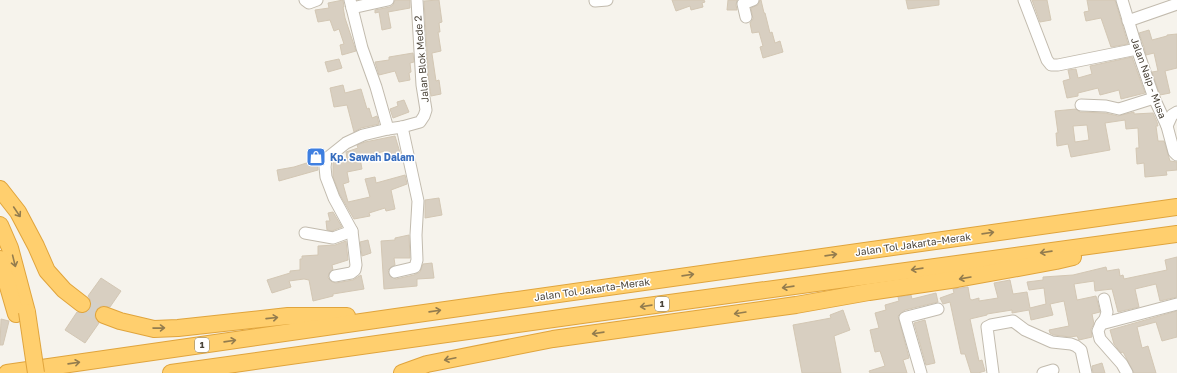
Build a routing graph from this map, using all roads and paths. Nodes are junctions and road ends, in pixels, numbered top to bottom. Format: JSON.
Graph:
{"nodes":[{"id":1,"x":305,"y":0,"type":"edge"},
{"id":2,"x":317,"y":0,"type":"edge"},
{"id":3,"x":388,"y":0,"type":"edge"},
{"id":4,"x":417,"y":0,"type":"edge"},
{"id":5,"x":753,"y":0,"type":"edge"},
{"id":6,"x":1024,"y":0,"type":"edge"},
{"id":7,"x":1122,"y":0,"type":"edge"},
{"id":8,"x":351,"y":4,"type":"edge"},
{"id":9,"x":1177,"y":4,"type":"edge"},
{"id":10,"x":746,"y":18,"type":"dead end"},
{"id":11,"x":1128,"y":22,"type":"junction"},
{"id":12,"x":1137,"y":49,"type":"junction"},
{"id":13,"x":1154,"y":98,"type":"junction"},
{"id":14,"x":1080,"y":105,"type":"dead end"},
{"id":15,"x":1177,"y":112,"type":"edge"},
{"id":16,"x":1167,"y":126,"type":"junction"},
{"id":17,"x":402,"y":127,"type":"junction"},
{"id":18,"x":388,"y":129,"type":"junction"},
{"id":19,"x":1177,"y":155,"type":"edge"},
{"id":20,"x":0,"y":189,"type":"edge"},
{"id":21,"x":1177,"y":207,"type":"edge"},
{"id":22,"x":0,"y":225,"type":"edge"},
{"id":23,"x":352,"y":231,"type":"junction"},
{"id":24,"x":305,"y":233,"type":"dead end"},
{"id":25,"x":1177,"y":234,"type":"edge"},
{"id":26,"x":1154,"y":237,"type":"junction"},
{"id":27,"x":0,"y":259,"type":"edge"},
{"id":28,"x":395,"y":272,"type":"dead end"},
{"id":29,"x":335,"y":276,"type":"dead end"},
{"id":30,"x":1104,"y":299,"type":"dead end"},
{"id":31,"x":82,"y":304,"type":"tunnel mouth"},
{"id":32,"x":1177,"y":304,"type":"edge"},
{"id":33,"x":938,"y":309,"type":"dead end"},
{"id":34,"x":21,"y":313,"type":"junction"},
{"id":35,"x":104,"y":315,"type":"tunnel mouth"},
{"id":36,"x":396,"y":317,"type":"junction"},
{"id":37,"x":1101,"y":324,"type":"junction"},
{"id":38,"x":7,"y":373,"type":"edge"},
{"id":39,"x":25,"y":373,"type":"edge"},
{"id":40,"x":36,"y":373,"type":"edge"},
{"id":41,"x":171,"y":373,"type":"edge"},
{"id":42,"x":402,"y":373,"type":"edge"},
{"id":43,"x":921,"y":373,"type":"edge"},
{"id":44,"x":993,"y":373,"type":"edge"},
{"id":45,"x":1086,"y":373,"type":"edge"},
{"id":46,"x":1127,"y":373,"type":"edge"}],
"edges":[{"from":1,"to":2,"type":"street"},
{"from":3,"to":8,"type":"street"},
{"from":4,"to":17,"type":"street","name":"Jalan Blok Mede 2"},
{"from":5,"to":10,"type":"street"},
{"from":6,"to":12,"type":"street"},
{"from":7,"to":11,"type":"street","name":"Jalan Naip - Musa"},
{"from":8,"to":18,"type":"street"},
{"from":9,"to":11,"type":"street"},
{"from":11,"to":12,"type":"street","name":"Jalan Naip - Musa"},
{"from":12,"to":13,"type":"street","name":"Jalan Naip - Musa"},
{"from":13,"to":14,"type":"street"},
{"from":13,"to":16,"type":"street","name":"Jalan Naip - Musa"},
{"from":15,"to":16,"type":"street"},
{"from":16,"to":19,"type":"street","name":"Jalan Naip - Musa"},
{"from":17,"to":18,"type":"street","name":"Jalan Blok Mede 2"},
{"from":17,"to":28,"type":"street"},
{"from":18,"to":23,"type":"street","name":"Jalan Blok Mede 2"},
{"from":20,"to":31,"type":"highway","one_way":true},
{"from":36,"to":21,"type":"highway","name":"Jalan Tol Jakarta–Merak","number":"1","one_way":true},
{"from":22,"to":34,"type":"highway","one_way":true},
{"from":23,"to":24,"type":"street"},
{"from":23,"to":29,"type":"street"},
{"from":25,"to":26,"type":"highway","number":"1"},
{"from":26,"to":41,"type":"highway","number":"1","one_way":true},
{"from":26,"to":42,"type":"highway","one_way":true},
{"from":27,"to":34,"type":"highway"},
{"from":30,"to":37,"type":"street"},
{"from":32,"to":37,"type":"street"},
{"from":33,"to":43,"type":"street"},
{"from":34,"to":39,"type":"highway"},
{"from":34,"to":40,"type":"highway","bridge":true},
{"from":35,"to":36,"type":"highway","one_way":true},
{"from":38,"to":36,"type":"highway","name":"Jalan Tol Jakarta–Merak","number":"1","one_way":true},
{"from":37,"to":46,"type":"street"},
{"from":44,"to":45,"type":"street"}]}
